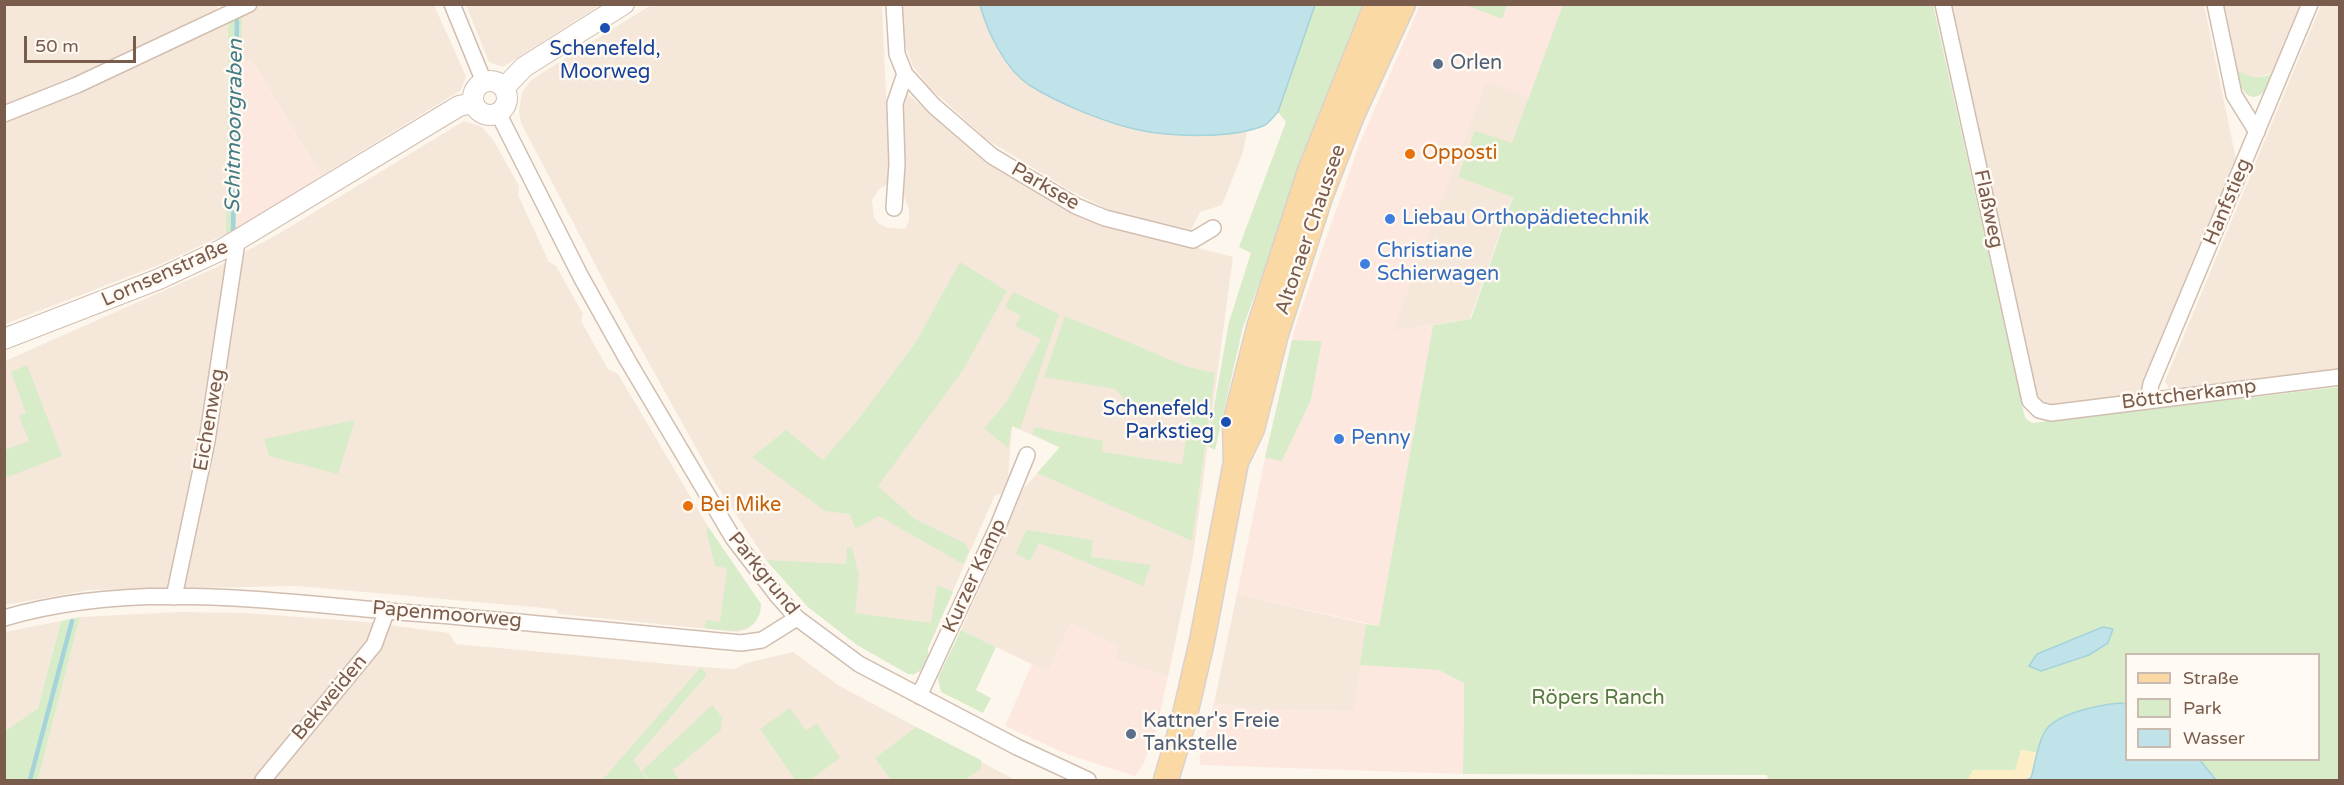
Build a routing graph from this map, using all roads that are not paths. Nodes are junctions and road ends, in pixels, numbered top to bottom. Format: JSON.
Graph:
{"nodes":[{"id":1,"x":249,"y":4,"type":"edge"},
{"id":2,"x":452,"y":4,"type":"edge"},
{"id":3,"x":624,"y":4,"type":"edge"},
{"id":4,"x":894,"y":4,"type":"edge"},
{"id":5,"x":1377,"y":4,"type":"edge"},
{"id":6,"x":1403,"y":4,"type":"edge"},
{"id":7,"x":1943,"y":4,"type":"edge"},
{"id":8,"x":2215,"y":4,"type":"edge"},
{"id":9,"x":2310,"y":4,"type":"edge"},
{"id":10,"x":905,"y":74,"type":"junction"},
{"id":11,"x":484,"y":82,"type":"junction"},
{"id":12,"x":504,"y":88,"type":"junction"},
{"id":13,"x":473,"y":103,"type":"junction"},
{"id":14,"x":498,"y":113,"type":"junction"},
{"id":15,"x":4,"y":114,"type":"edge"},
{"id":16,"x":2257,"y":132,"type":"junction"},
{"id":17,"x":894,"y":208,"type":"dead end"},
{"id":18,"x":1213,"y":228,"type":"dead end"},
{"id":19,"x":237,"y":242,"type":"junction"},
{"id":20,"x":4,"y":339,"type":"edge"},
{"id":21,"x":2340,"y":376,"type":"edge"},
{"id":22,"x":2148,"y":400,"type":"junction"},
{"id":23,"x":2039,"y":410,"type":"joint"},
{"id":24,"x":1028,"y":455,"type":"dead end"},
{"id":25,"x":1236,"y":462,"type":"junction"},
{"id":26,"x":174,"y":597,"type":"junction"},
{"id":27,"x":387,"y":610,"type":"junction"},
{"id":28,"x":4,"y":618,"type":"edge"},
{"id":29,"x":797,"y":618,"type":"junction"},
{"id":30,"x":919,"y":696,"type":"junction"},
{"id":31,"x":263,"y":780,"type":"edge"},
{"id":32,"x":1088,"y":780,"type":"edge"},
{"id":33,"x":1166,"y":780,"type":"edge"}],
"edges":[{"from":1,"to":15,"type":"street"},
{"from":2,"to":11,"type":"street"},
{"from":3,"to":12,"type":"street"},
{"from":4,"to":10,"type":"street","name":"Parksee"},
{"from":5,"to":25,"type":"main road","name":"Altonaer Chaussee"},
{"from":6,"to":25,"type":"main road","name":"Altonaer Chaussee"},
{"from":7,"to":23,"type":"street","name":"Flaßweg"},
{"from":8,"to":16,"type":"street"},
{"from":9,"to":16,"type":"street","name":"Hanfstieg"},
{"from":10,"to":17,"type":"street"},
{"from":10,"to":18,"type":"street","name":"Parksee"},
{"from":11,"to":12,"type":"street"},
{"from":11,"to":13,"type":"street"},
{"from":12,"to":14,"type":"street"},
{"from":13,"to":14,"type":"street"},
{"from":13,"to":19,"type":"street","name":"Lornsenstraße"},
{"from":14,"to":29,"type":"street","name":"Parkgrund"},
{"from":16,"to":22,"type":"street","name":"Hanfstieg"},
{"from":19,"to":20,"type":"street","name":"Lornsenstraße"},
{"from":19,"to":26,"type":"street","name":"Eichenweg"},
{"from":21,"to":22,"type":"street","name":"Böttcherkamp"},
{"from":22,"to":23,"type":"street","name":"Böttcherkamp"},
{"from":24,"to":30,"type":"street","name":"Kurzer Kamp"},
{"from":25,"to":33,"type":"main road","name":"Altonaer Chaussee"},
{"from":26,"to":27,"type":"street","name":"Papenmoorweg"},
{"from":26,"to":28,"type":"street","name":"Papenmoorweg"},
{"from":27,"to":29,"type":"street","name":"Papenmoorweg"},
{"from":27,"to":31,"type":"street","name":"Bekweiden"},
{"from":29,"to":30,"type":"street","name":"Parkgrund"},
{"from":30,"to":32,"type":"street","name":"Parkgrund"}]}
